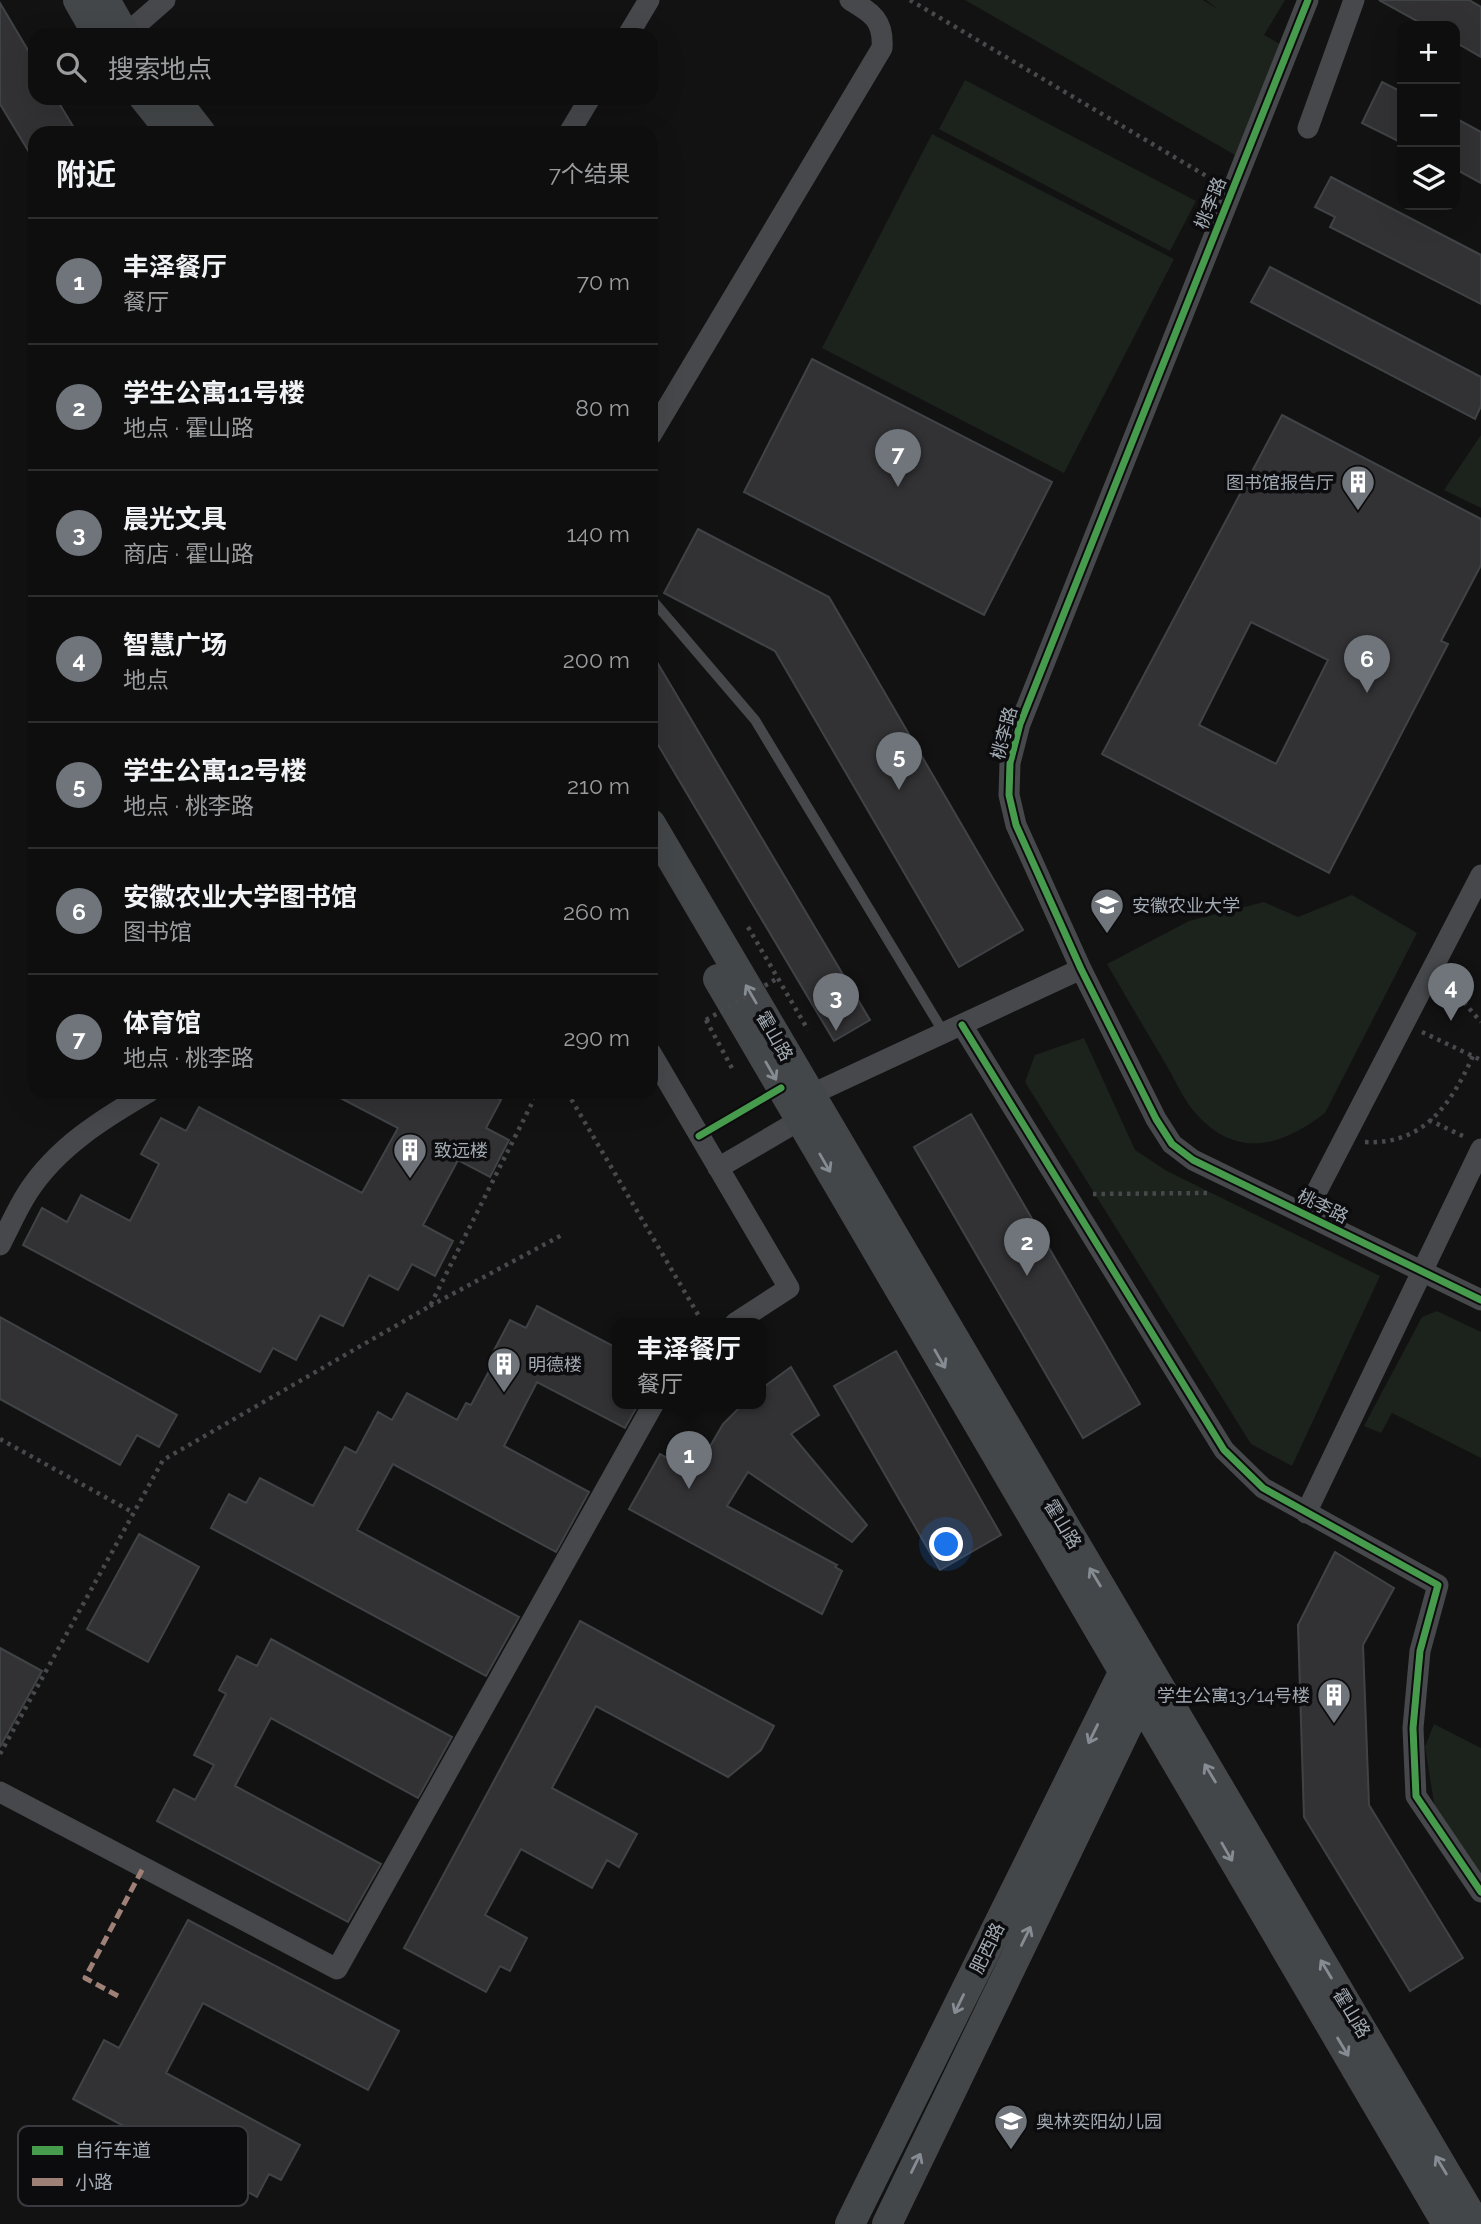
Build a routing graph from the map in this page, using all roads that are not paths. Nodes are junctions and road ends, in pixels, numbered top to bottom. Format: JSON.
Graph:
{"nodes":[{"id":1,"x":78,"y":0,"type":"edge"},
{"id":2,"x":105,"y":0,"type":"edge"},
{"id":3,"x":165,"y":0,"type":"edge"},
{"id":4,"x":649,"y":0,"type":"edge"},
{"id":5,"x":850,"y":0,"type":"edge"},
{"id":6,"x":1308,"y":0,"type":"edge"},
{"id":7,"x":1354,"y":0,"type":"edge"},
{"id":8,"x":94,"y":28,"type":"edge"},
{"id":9,"x":121,"y":28,"type":"edge"},
{"id":10,"x":133,"y":28,"type":"edge"},
{"id":11,"x":632,"y":28,"type":"edge"},
{"id":12,"x":150,"y":105,"type":"edge"},
{"id":13,"x":179,"y":105,"type":"edge"},
{"id":14,"x":586,"y":105,"type":"edge"},
{"id":15,"x":166,"y":126,"type":"edge"},
{"id":16,"x":196,"y":126,"type":"edge"},
{"id":17,"x":573,"y":126,"type":"edge"},
{"id":18,"x":1308,"y":128,"type":"dead end"},
{"id":19,"x":658,"y":423,"type":"edge"},
{"id":20,"x":658,"y":608,"type":"edge"},
{"id":21,"x":658,"y":837,"type":"edge"},
{"id":22,"x":658,"y":874,"type":"edge"},
{"id":23,"x":1481,"y":875,"type":"edge"},
{"id":24,"x":1081,"y":969,"type":"junction"},
{"id":25,"x":953,"y":1029,"type":"junction"},
{"id":26,"x":658,"y":1066,"type":"edge"},
{"id":27,"x":137,"y":1099,"type":"edge"},
{"id":28,"x":805,"y":1107,"type":"junction"},
{"id":29,"x":1476,"y":1144,"type":"edge"},
{"id":30,"x":718,"y":1168,"type":"junction"},
{"id":31,"x":1305,"y":1214,"type":"junction"},
{"id":32,"x":0,"y":1245,"type":"edge"},
{"id":33,"x":1423,"y":1272,"type":"junction"},
{"id":34,"x":1481,"y":1300,"type":"edge"},
{"id":35,"x":743,"y":1318,"type":"edge"},
{"id":36,"x":651,"y":1409,"type":"edge"},
{"id":37,"x":1307,"y":1513,"type":"junction"},
{"id":38,"x":1123,"y":1673,"type":"junction"},
{"id":39,"x":1139,"y":1702,"type":"junction"},
{"id":40,"x":0,"y":1792,"type":"edge"},
{"id":41,"x":1481,"y":1892,"type":"edge"},
{"id":42,"x":1467,"y":2219,"type":"edge"},
{"id":43,"x":850,"y":2224,"type":"edge"},
{"id":44,"x":887,"y":2224,"type":"edge"}],
"edges":[{"from":1,"to":8,"type":"main road"},
{"from":2,"to":9,"type":"main road"},
{"from":3,"to":10,"type":"street"},
{"from":4,"to":11,"type":"street"},
{"from":5,"to":19,"type":"street"},
{"from":6,"to":24,"type":"street","name":"桃李路"},
{"from":7,"to":18,"type":"street"},
{"from":12,"to":15,"type":"main road"},
{"from":13,"to":16,"type":"main road"},
{"from":14,"to":17,"type":"street"},
{"from":20,"to":25,"type":"lane"},
{"from":21,"to":28,"type":"main road","name":"霍山路"},
{"from":22,"to":28,"type":"main road","name":"霍山路","one_way":true},
{"from":23,"to":31,"type":"street"},
{"from":24,"to":25,"type":"street"},
{"from":24,"to":31,"type":"street","name":"桃李路"},
{"from":25,"to":28,"type":"street"},
{"from":25,"to":37,"type":"street"},
{"from":26,"to":30,"type":"street"},
{"from":27,"to":32,"type":"street"},
{"from":28,"to":30,"type":"street"},
{"from":28,"to":38,"type":"main road","name":"霍山路","one_way":true},
{"from":42,"to":28,"type":"main road","name":"霍山路","one_way":true},
{"from":29,"to":33,"type":"street"},
{"from":30,"to":35,"type":"street"},
{"from":31,"to":33,"type":"street","name":"桃李路"},
{"from":33,"to":34,"type":"street","name":"桃李路"},
{"from":33,"to":37,"type":"street"},
{"from":36,"to":40,"type":"street"},
{"from":37,"to":41,"type":"street"},
{"from":38,"to":39,"type":"main road","name":"霍山路"},
{"from":38,"to":43,"type":"main road","name":"肥西路","one_way":true},
{"from":39,"to":42,"type":"main road","name":"霍山路","one_way":true},
{"from":44,"to":39,"type":"main road","name":"肥西路","one_way":true}]}
